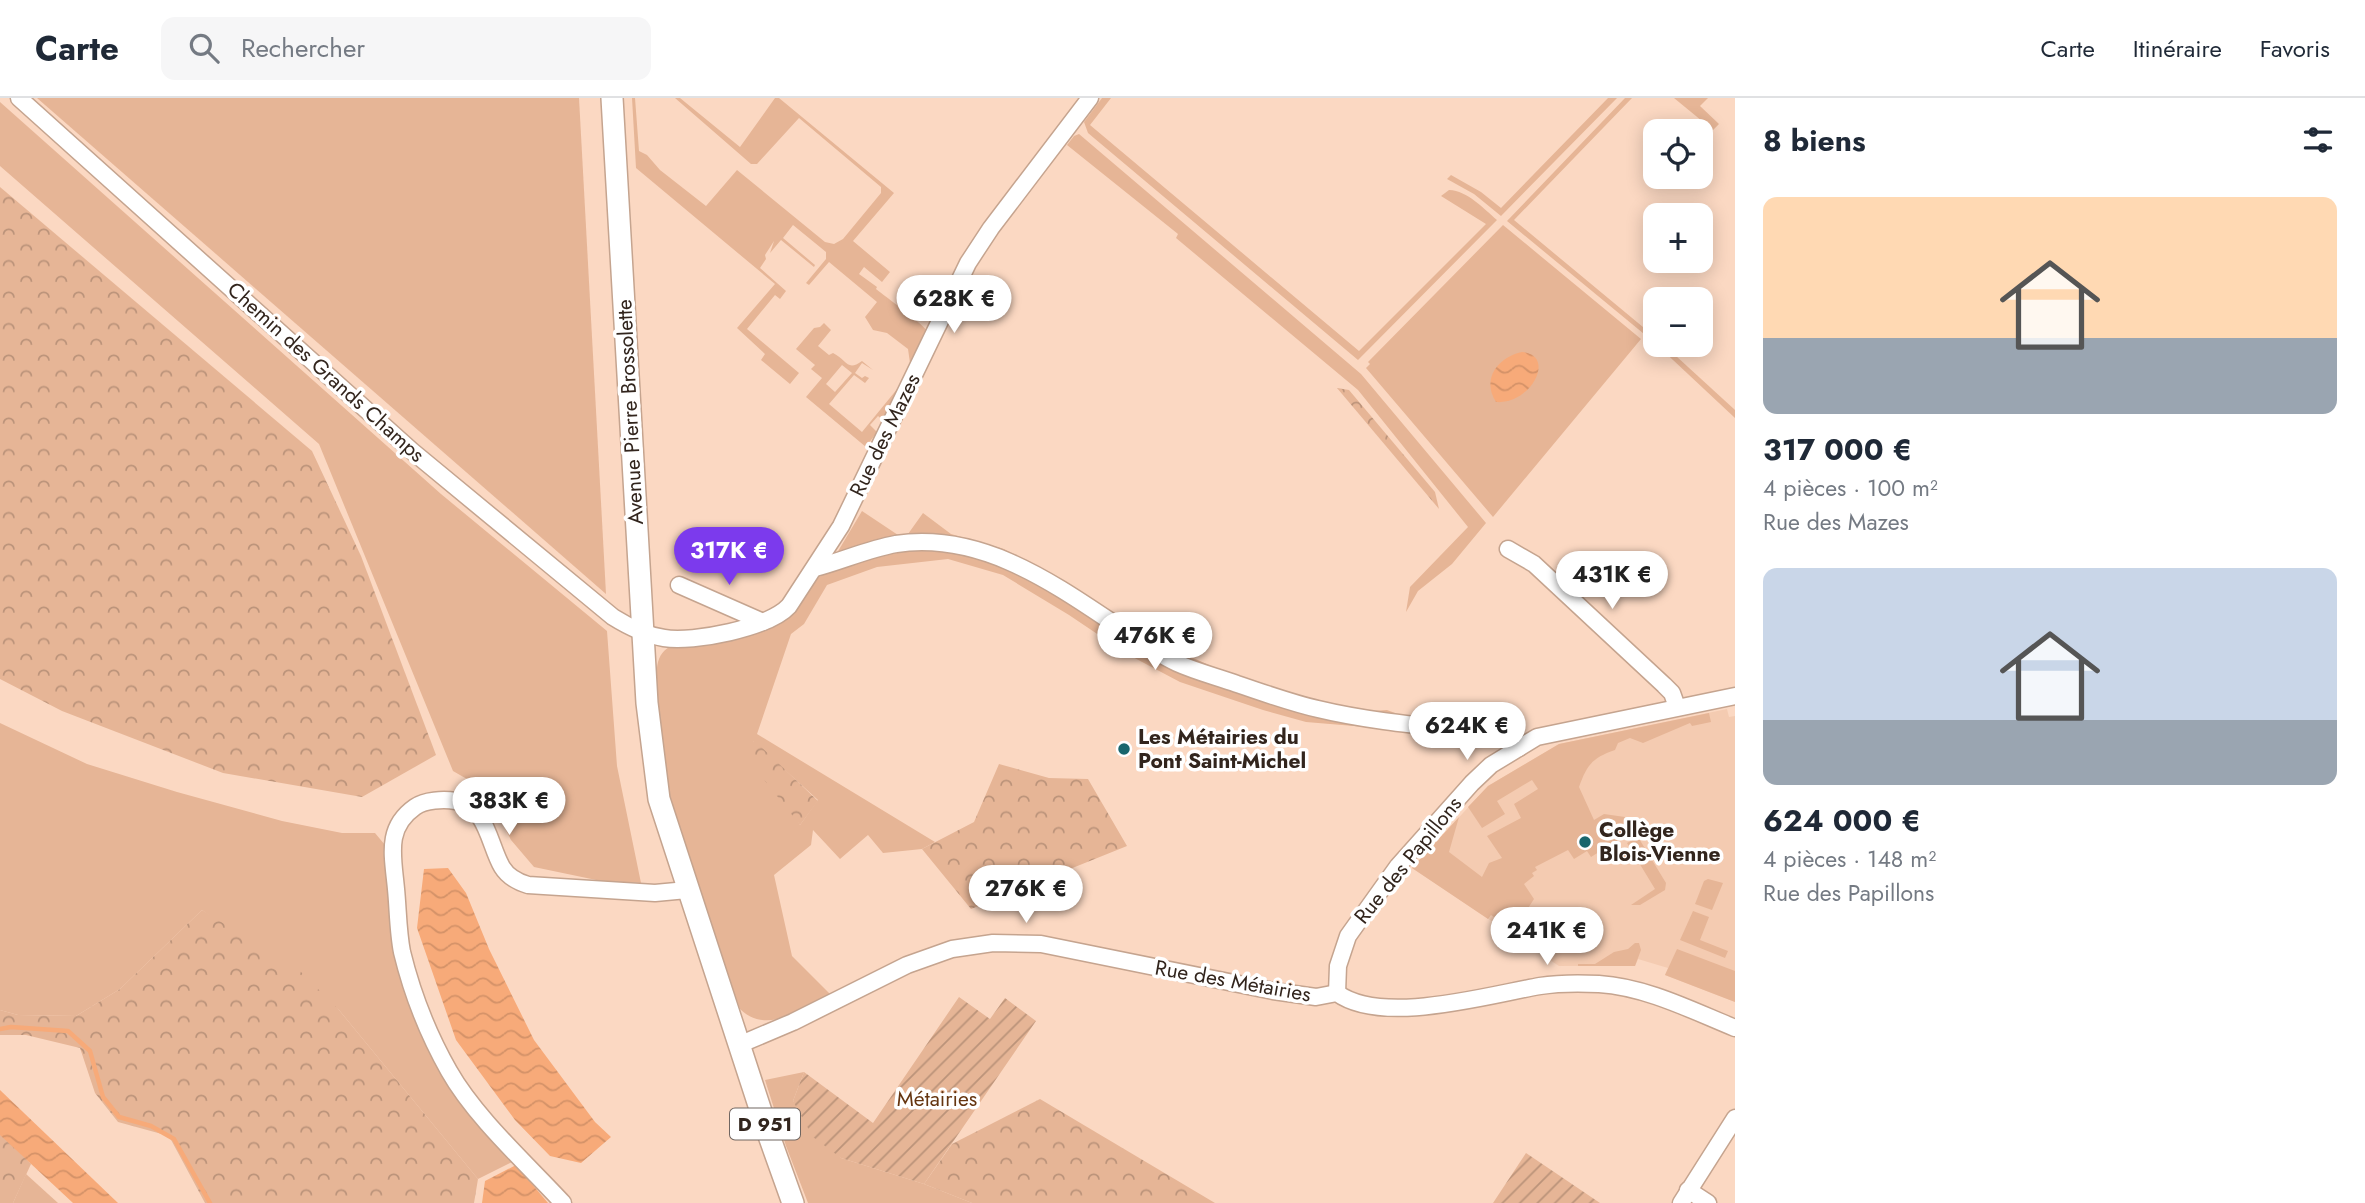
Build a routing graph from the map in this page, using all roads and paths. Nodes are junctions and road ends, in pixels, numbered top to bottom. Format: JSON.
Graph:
{"nodes":[{"id":1,"x":19,"y":98,"type":"edge"},
{"id":2,"x":612,"y":98,"type":"edge"},
{"id":3,"x":1090,"y":98,"type":"edge"},
{"id":4,"x":1508,"y":549,"type":"dead end"},
{"id":5,"x":815,"y":568,"type":"junction"},
{"id":6,"x":679,"y":585,"type":"dead end"},
{"id":7,"x":763,"y":622,"type":"junction"},
{"id":8,"x":643,"y":634,"type":"junction"},
{"id":9,"x":1735,"y":696,"type":"edge"},
{"id":10,"x":1677,"y":707,"type":"junction"},
{"id":11,"x":1519,"y":748,"type":"junction"},
{"id":12,"x":687,"y":890,"type":"junction"},
{"id":13,"x":1337,"y":993,"type":"junction"},
{"id":14,"x":1735,"y":1028,"type":"edge"},
{"id":15,"x":741,"y":1044,"type":"junction"},
{"id":16,"x":1735,"y":1118,"type":"edge"},
{"id":17,"x":1684,"y":1197,"type":"edge"},
{"id":18,"x":563,"y":1203,"type":"edge"},
{"id":19,"x":793,"y":1203,"type":"edge"},
{"id":20,"x":1708,"y":1203,"type":"edge"}],
"edges":[{"from":1,"to":8,"type":"street","name":"Chemin des Grands Champs"},
{"from":2,"to":8,"type":"main road","name":"Avenue Pierre Brossolette","number":"D 951"},
{"from":3,"to":5,"type":"street","name":"Rue des Mazes"},
{"from":4,"to":10,"type":"street"},
{"from":5,"to":7,"type":"street","name":"Rue des Mazes"},
{"from":5,"to":11,"type":"street"},
{"from":6,"to":7,"type":"street"},
{"from":7,"to":8,"type":"street","name":"Rue des Mazes"},
{"from":8,"to":12,"type":"main road","name":"Avenue Pierre Brossolette","number":"D 951"},
{"from":9,"to":10,"type":"street","name":"Rue des Papillons"},
{"from":10,"to":11,"type":"street","name":"Rue des Papillons"},
{"from":11,"to":13,"type":"street","name":"Rue des Papillons"},
{"from":12,"to":15,"type":"main road","number":"D 951"},
{"from":12,"to":18,"type":"street"},
{"from":13,"to":14,"type":"street","name":"Rue des Métairies"},
{"from":13,"to":15,"type":"street","name":"Rue des Métairies"},
{"from":15,"to":19,"type":"main road","number":"D 951"},
{"from":16,"to":17,"type":"street"},
{"from":17,"to":20,"type":"street"}]}
